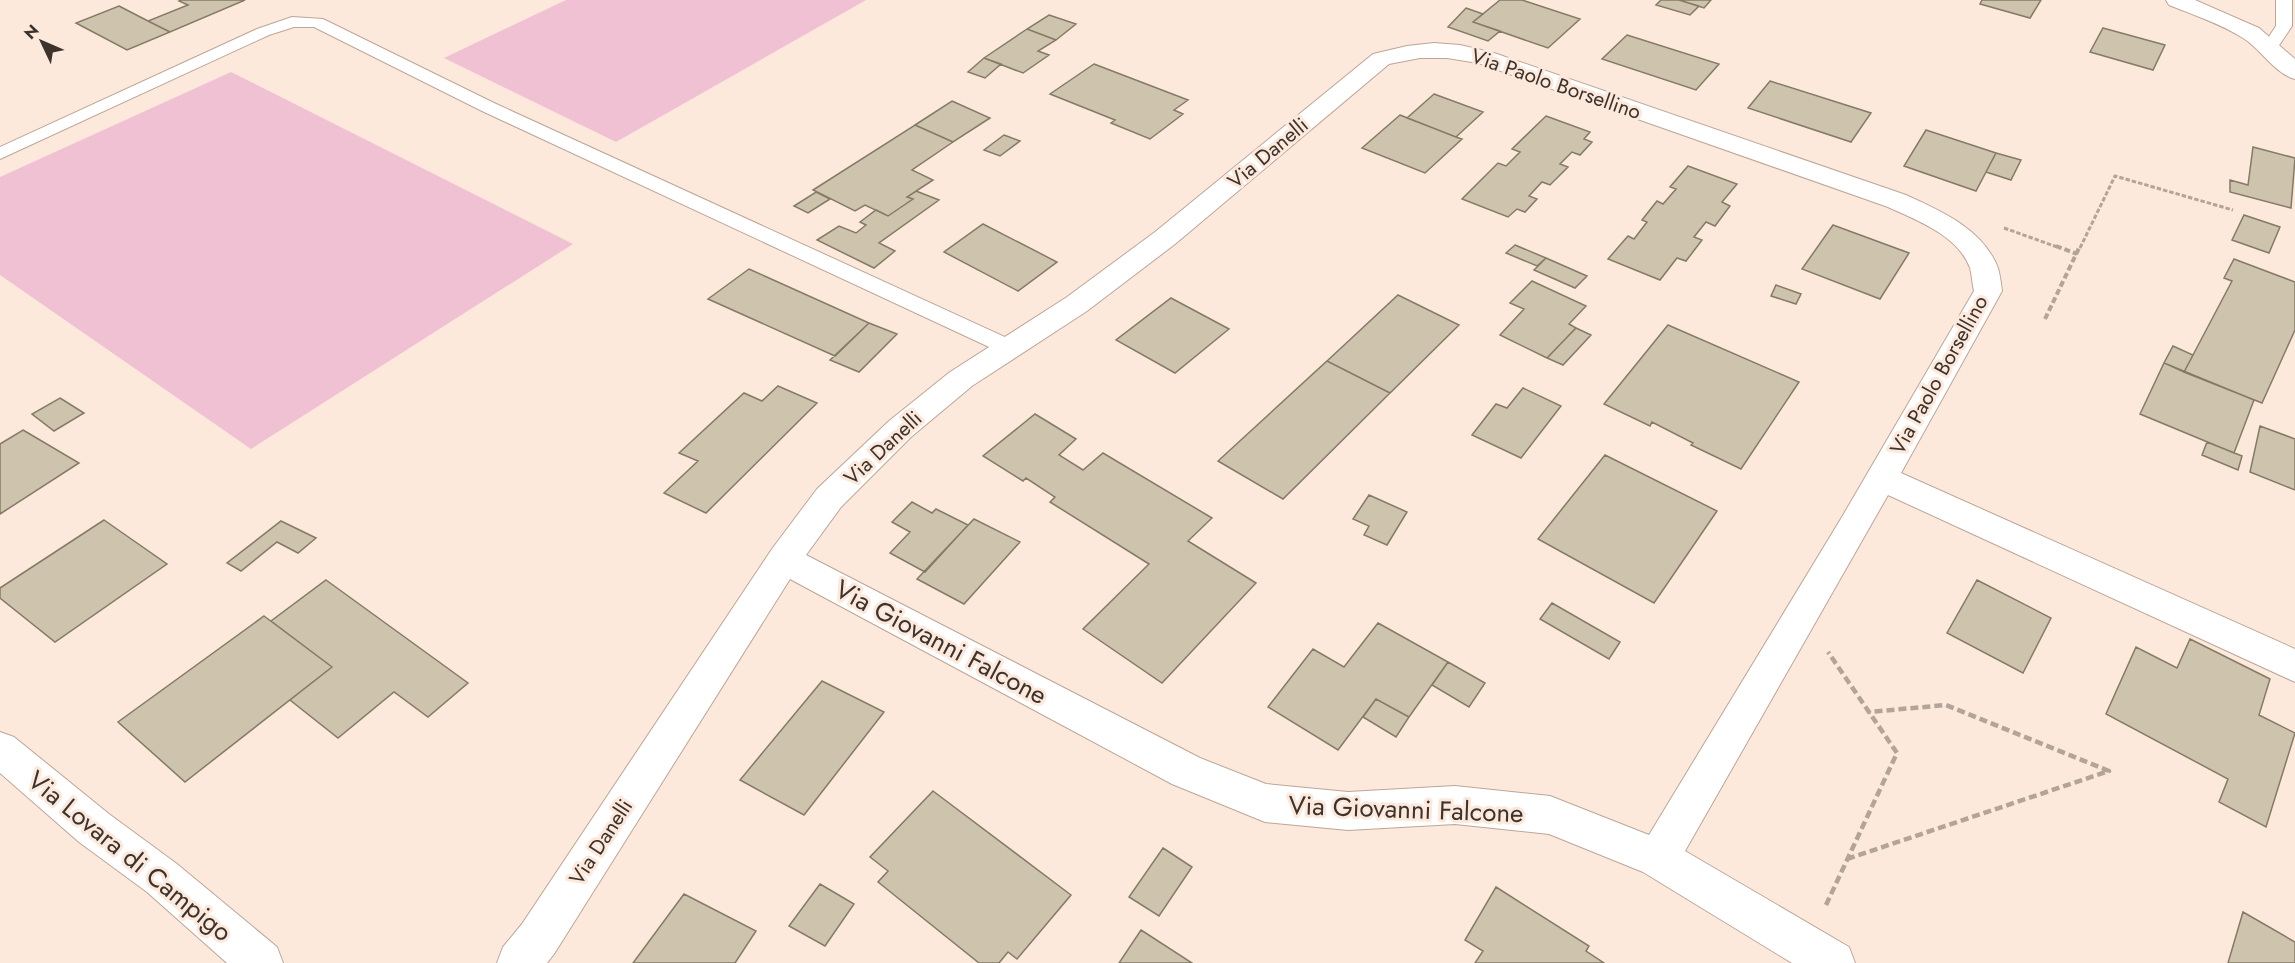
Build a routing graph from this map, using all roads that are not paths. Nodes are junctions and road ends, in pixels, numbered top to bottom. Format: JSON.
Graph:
{"nodes":[{"id":1,"x":2177,"y":0,"type":"edge"},
{"id":2,"x":2284,"y":0,"type":"edge"},
{"id":3,"x":2270,"y":47,"type":"junction"},
{"id":4,"x":1381,"y":59,"type":"joint"},
{"id":5,"x":2295,"y":72,"type":"edge"},
{"id":6,"x":0,"y":154,"type":"edge"},
{"id":7,"x":1010,"y":348,"type":"junction"},
{"id":8,"x":1881,"y":478,"type":"junction"},
{"id":9,"x":784,"y":559,"type":"junction"},
{"id":10,"x":2295,"y":666,"type":"edge"},
{"id":11,"x":0,"y":749,"type":"edge"},
{"id":12,"x":1658,"y":858,"type":"junction"},
{"id":13,"x":261,"y":963,"type":"edge"},
{"id":14,"x":519,"y":963,"type":"edge"},
{"id":15,"x":1833,"y":963,"type":"edge"}],
"edges":[{"from":1,"to":3,"type":"street"},
{"from":2,"to":3,"type":"lane"},
{"from":3,"to":5,"type":"street"},
{"from":4,"to":7,"type":"street","name":"Via Danelli"},
{"from":4,"to":8,"type":"street","name":"Via Paolo Borsellino"},
{"from":6,"to":7,"type":"lane"},
{"from":7,"to":9,"type":"street","name":"Via Danelli"},
{"from":8,"to":10,"type":"street"},
{"from":8,"to":12,"type":"street","name":"Via Paolo Borsellino"},
{"from":9,"to":12,"type":"street","name":"Via Giovanni Falcone"},
{"from":9,"to":14,"type":"street","name":"Via Danelli"},
{"from":11,"to":13,"type":"street","name":"Via Lovara di Campigo"},
{"from":12,"to":15,"type":"street","name":"Via Giovanni Falcone"}]}
